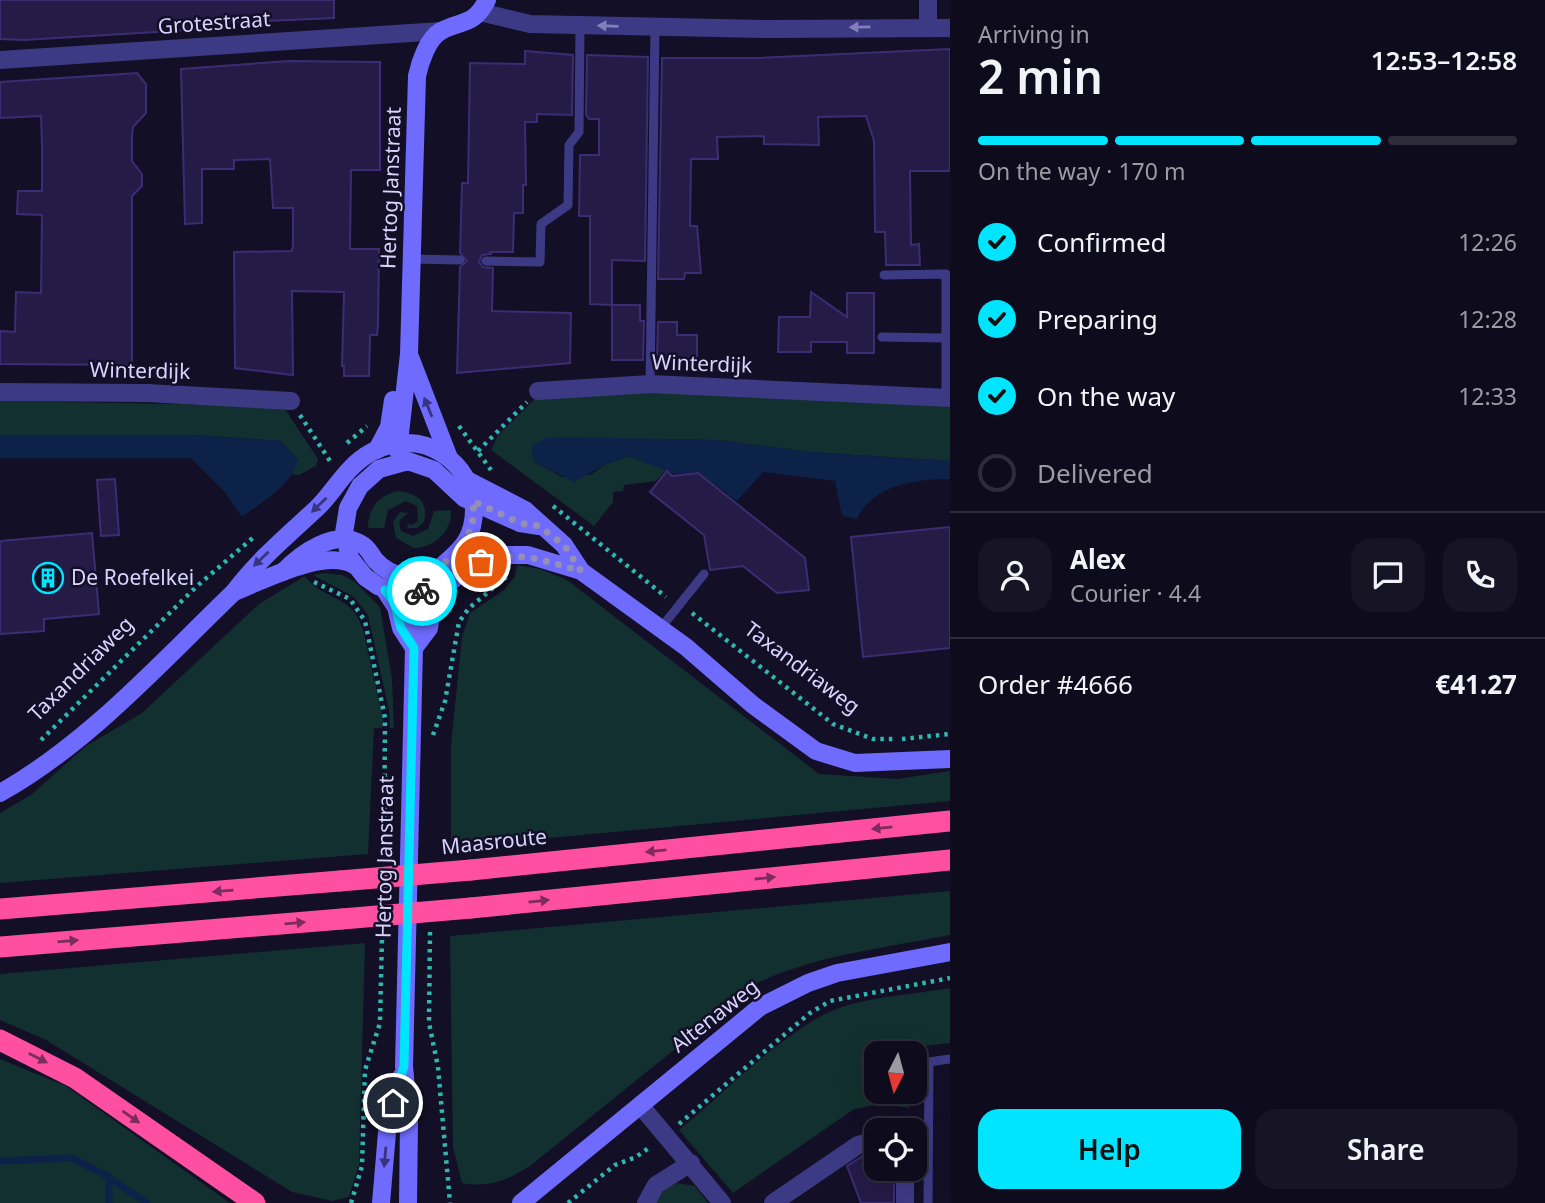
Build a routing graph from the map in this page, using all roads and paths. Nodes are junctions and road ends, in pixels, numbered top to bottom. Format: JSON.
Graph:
{"nodes":[{"id":1,"x":928,"y":0,"type":"edge"},
{"id":2,"x":483,"y":6,"type":"edge"},
{"id":3,"x":580,"y":26,"type":"junction"},
{"id":4,"x":928,"y":27,"type":"junction"},
{"id":5,"x":655,"y":28,"type":"junction"},
{"id":6,"x":950,"y":28,"type":"edge"},
{"id":7,"x":441,"y":31,"type":"junction"},
{"id":8,"x":0,"y":60,"type":"edge"},
{"id":9,"x":412,"y":260,"type":"junction"},
{"id":10,"x":460,"y":260,"type":"dead end"},
{"id":11,"x":486,"y":261,"type":"dead end"},
{"id":12,"x":884,"y":275,"type":"dead end"},
{"id":13,"x":882,"y":337,"type":"dead end"},
{"id":14,"x":946,"y":338,"type":"junction"},
{"id":15,"x":409,"y":354,"type":"junction"},
{"id":16,"x":650,"y":384,"type":"junction"},
{"id":17,"x":538,"y":391,"type":"joint"},
{"id":18,"x":0,"y":392,"type":"edge"},
{"id":19,"x":948,"y":398,"type":"edge"},
{"id":20,"x":291,"y":401,"type":"joint"},
{"id":21,"x":457,"y":424,"type":"dead end"},
{"id":22,"x":401,"y":443,"type":"junction"},
{"id":23,"x":377,"y":450,"type":"junction"},
{"id":24,"x":449,"y":459,"type":"junction"},
{"id":25,"x":330,"y":461,"type":"dead end"},
{"id":26,"x":387,"y":466,"type":"junction"},
{"id":27,"x":467,"y":480,"type":"junction"},
{"id":28,"x":473,"y":501,"type":"junction"},
{"id":29,"x":552,"y":505,"type":"dead end"},
{"id":30,"x":539,"y":526,"type":"junction"},
{"id":31,"x":264,"y":528,"type":"dead end"},
{"id":32,"x":345,"y":541,"type":"junction"},
{"id":33,"x":513,"y":554,"type":"junction"},
{"id":34,"x":354,"y":565,"type":"junction"},
{"id":35,"x":306,"y":566,"type":"junction"},
{"id":36,"x":581,"y":571,"type":"junction"},
{"id":37,"x":283,"y":572,"type":"junction"},
{"id":38,"x":704,"y":574,"type":"dead end"},
{"id":39,"x":439,"y":580,"type":"junction"},
{"id":40,"x":385,"y":590,"type":"junction"},
{"id":41,"x":234,"y":592,"type":"junction"},
{"id":42,"x":420,"y":595,"type":"junction"},
{"id":43,"x":678,"y":607,"type":"junction"},
{"id":44,"x":660,"y":629,"type":"junction"},
{"id":45,"x":414,"y":648,"type":"junction"},
{"id":46,"x":385,"y":718,"type":"dead end"},
{"id":47,"x":950,"y":734,"type":"edge"},
{"id":48,"x":432,"y":740,"type":"dead end"},
{"id":49,"x":37,"y":744,"type":"dead end"},
{"id":50,"x":950,"y":760,"type":"edge"},
{"id":51,"x":0,"y":793,"type":"edge"},
{"id":52,"x":950,"y":821,"type":"edge"},
{"id":53,"x":950,"y":859,"type":"edge"},
{"id":54,"x":0,"y":909,"type":"edge"},
{"id":55,"x":430,"y":929,"type":"dead end"},
{"id":56,"x":0,"y":947,"type":"edge"},
{"id":57,"x":950,"y":952,"type":"edge"},
{"id":58,"x":950,"y":978,"type":"edge"},
{"id":59,"x":380,"y":1023,"type":"dead end"},
{"id":60,"x":0,"y":1040,"type":"edge"},
{"id":61,"x":950,"y":1059,"type":"edge"},
{"id":62,"x":404,"y":1066,"type":"junction"},
{"id":63,"x":640,"y":1105,"type":"junction"},
{"id":64,"x":666,"y":1135,"type":"junction"},
{"id":65,"x":864,"y":1143,"type":"edge"},
{"id":66,"x":691,"y":1163,"type":"junction"},
{"id":67,"x":905,"y":1181,"type":"edge"},
{"id":68,"x":542,"y":1185,"type":"junction"},
{"id":69,"x":255,"y":1203,"type":"edge"},
{"id":70,"x":351,"y":1203,"type":"edge"},
{"id":71,"x":381,"y":1203,"type":"edge"},
{"id":72,"x":408,"y":1203,"type":"edge"},
{"id":73,"x":450,"y":1203,"type":"edge"},
{"id":74,"x":505,"y":1203,"type":"edge"},
{"id":75,"x":521,"y":1203,"type":"edge"},
{"id":76,"x":568,"y":1203,"type":"edge"},
{"id":77,"x":646,"y":1203,"type":"edge"},
{"id":78,"x":722,"y":1203,"type":"edge"},
{"id":79,"x":773,"y":1203,"type":"edge"},
{"id":80,"x":905,"y":1203,"type":"edge"},
{"id":81,"x":928,"y":1203,"type":"edge"}],
"edges":[{"from":1,"to":4,"type":"street"},
{"from":2,"to":3,"type":"street","name":"Grotestraat"},
{"from":2,"to":7,"type":"main road","name":"Grotestraat"},
{"from":5,"to":3,"type":"street","name":"Grotestraat","one_way":true},
{"from":3,"to":11,"type":"lane"},
{"from":4,"to":5,"type":"street","name":"Grotestraat","one_way":true},
{"from":4,"to":6,"type":"street","name":"Grotestraat"},
{"from":5,"to":16,"type":"lane"},
{"from":7,"to":8,"type":"street","name":"Grotestraat"},
{"from":7,"to":9,"type":"main road","name":"Hertog Janstraat"},
{"from":9,"to":10,"type":"lane"},
{"from":9,"to":15,"type":"main road","name":"Hertog Janstraat"},
{"from":12,"to":14,"type":"lane"},
{"from":13,"to":14,"type":"lane"},
{"from":14,"to":19,"type":"lane"},
{"from":15,"to":22,"type":"main road","name":"Hertog Janstraat"},
{"from":15,"to":23,"type":"main road","name":"Hertog Janstraat"},
{"from":24,"to":15,"type":"main road","name":"Hertog Janstraat","one_way":true},
{"from":16,"to":17,"type":"street","name":"Winterdijk"},
{"from":16,"to":19,"type":"street","name":"Winterdijk"},
{"from":17,"to":21,"type":"path"},
{"from":18,"to":20,"type":"street","name":"Winterdijk"},
{"from":20,"to":25,"type":"path"},
{"from":22,"to":23,"type":"main road"},
{"from":22,"to":24,"type":"main road"},
{"from":22,"to":26,"type":"main road"},
{"from":23,"to":41,"type":"main road","one_way":true},
{"from":24,"to":27,"type":"main road"},
{"from":26,"to":28,"type":"main road"},
{"from":26,"to":32,"type":"main road"},
{"from":27,"to":28,"type":"main road"},
{"from":27,"to":30,"type":"main road"},
{"from":28,"to":30,"type":"main road"},
{"from":28,"to":39,"type":"main road"},
{"from":29,"to":43,"type":"path","name":"Taxandriaweg"},
{"from":30,"to":36,"type":"main road"},
{"from":31,"to":49,"type":"path","name":"Taxandriaweg"},
{"from":32,"to":34,"type":"main road"},
{"from":32,"to":37,"type":"main road"},
{"from":32,"to":39,"type":"main road"},
{"from":33,"to":36,"type":"main road"},
{"from":33,"to":39,"type":"main road"},
{"from":33,"to":48,"type":"path"},
{"from":34,"to":35,"type":"main road"},
{"from":34,"to":40,"type":"main road"},
{"from":35,"to":37,"type":"main road"},
{"from":35,"to":46,"type":"path"},
{"from":36,"to":44,"type":"main road"},
{"from":37,"to":41,"type":"main road"},
{"from":38,"to":43,"type":"lane"},
{"from":39,"to":42,"type":"main road"},
{"from":39,"to":45,"type":"main road","name":"Hertog Janstraat"},
{"from":40,"to":42,"type":"main road"},
{"from":40,"to":45,"type":"main road","name":"Hertog Janstraat"},
{"from":41,"to":51,"type":"main road"},
{"from":42,"to":45,"type":"main road","name":"Hertog Janstraat"},
{"from":43,"to":44,"type":"lane"},
{"from":43,"to":47,"type":"path","name":"Taxandriaweg"},
{"from":44,"to":50,"type":"main road"},
{"from":45,"to":62,"type":"main road","name":"Hertog Janstraat"},
{"from":52,"to":54,"type":"highway","name":"Maasroute","one_way":true,"bridge":true},
{"from":56,"to":53,"type":"highway","one_way":true,"bridge":true},
{"from":55,"to":73,"type":"path"},
{"from":57,"to":63,"type":"main road","name":"Altenaweg"},
{"from":58,"to":64,"type":"path"},
{"from":59,"to":70,"type":"path"},
{"from":60,"to":69,"type":"highway","one_way":true},
{"from":61,"to":81,"type":"lane"},
{"from":62,"to":71,"type":"main road","name":"Hertog Janstraat","one_way":true},
{"from":62,"to":72,"type":"main road","name":"Hertog Janstraat"},
{"from":63,"to":64,"type":"street"},
{"from":63,"to":68,"type":"main road","name":"Altenaweg"},
{"from":64,"to":66,"type":"street"},
{"from":64,"to":76,"type":"path"},
{"from":65,"to":79,"type":"street"},
{"from":66,"to":77,"type":"street"},
{"from":66,"to":78,"type":"street"},
{"from":67,"to":80,"type":"street"},
{"from":68,"to":74,"type":"main road","name":"Altenaweg"},
{"from":68,"to":75,"type":"main road","name":"Altenaweg"}]}
